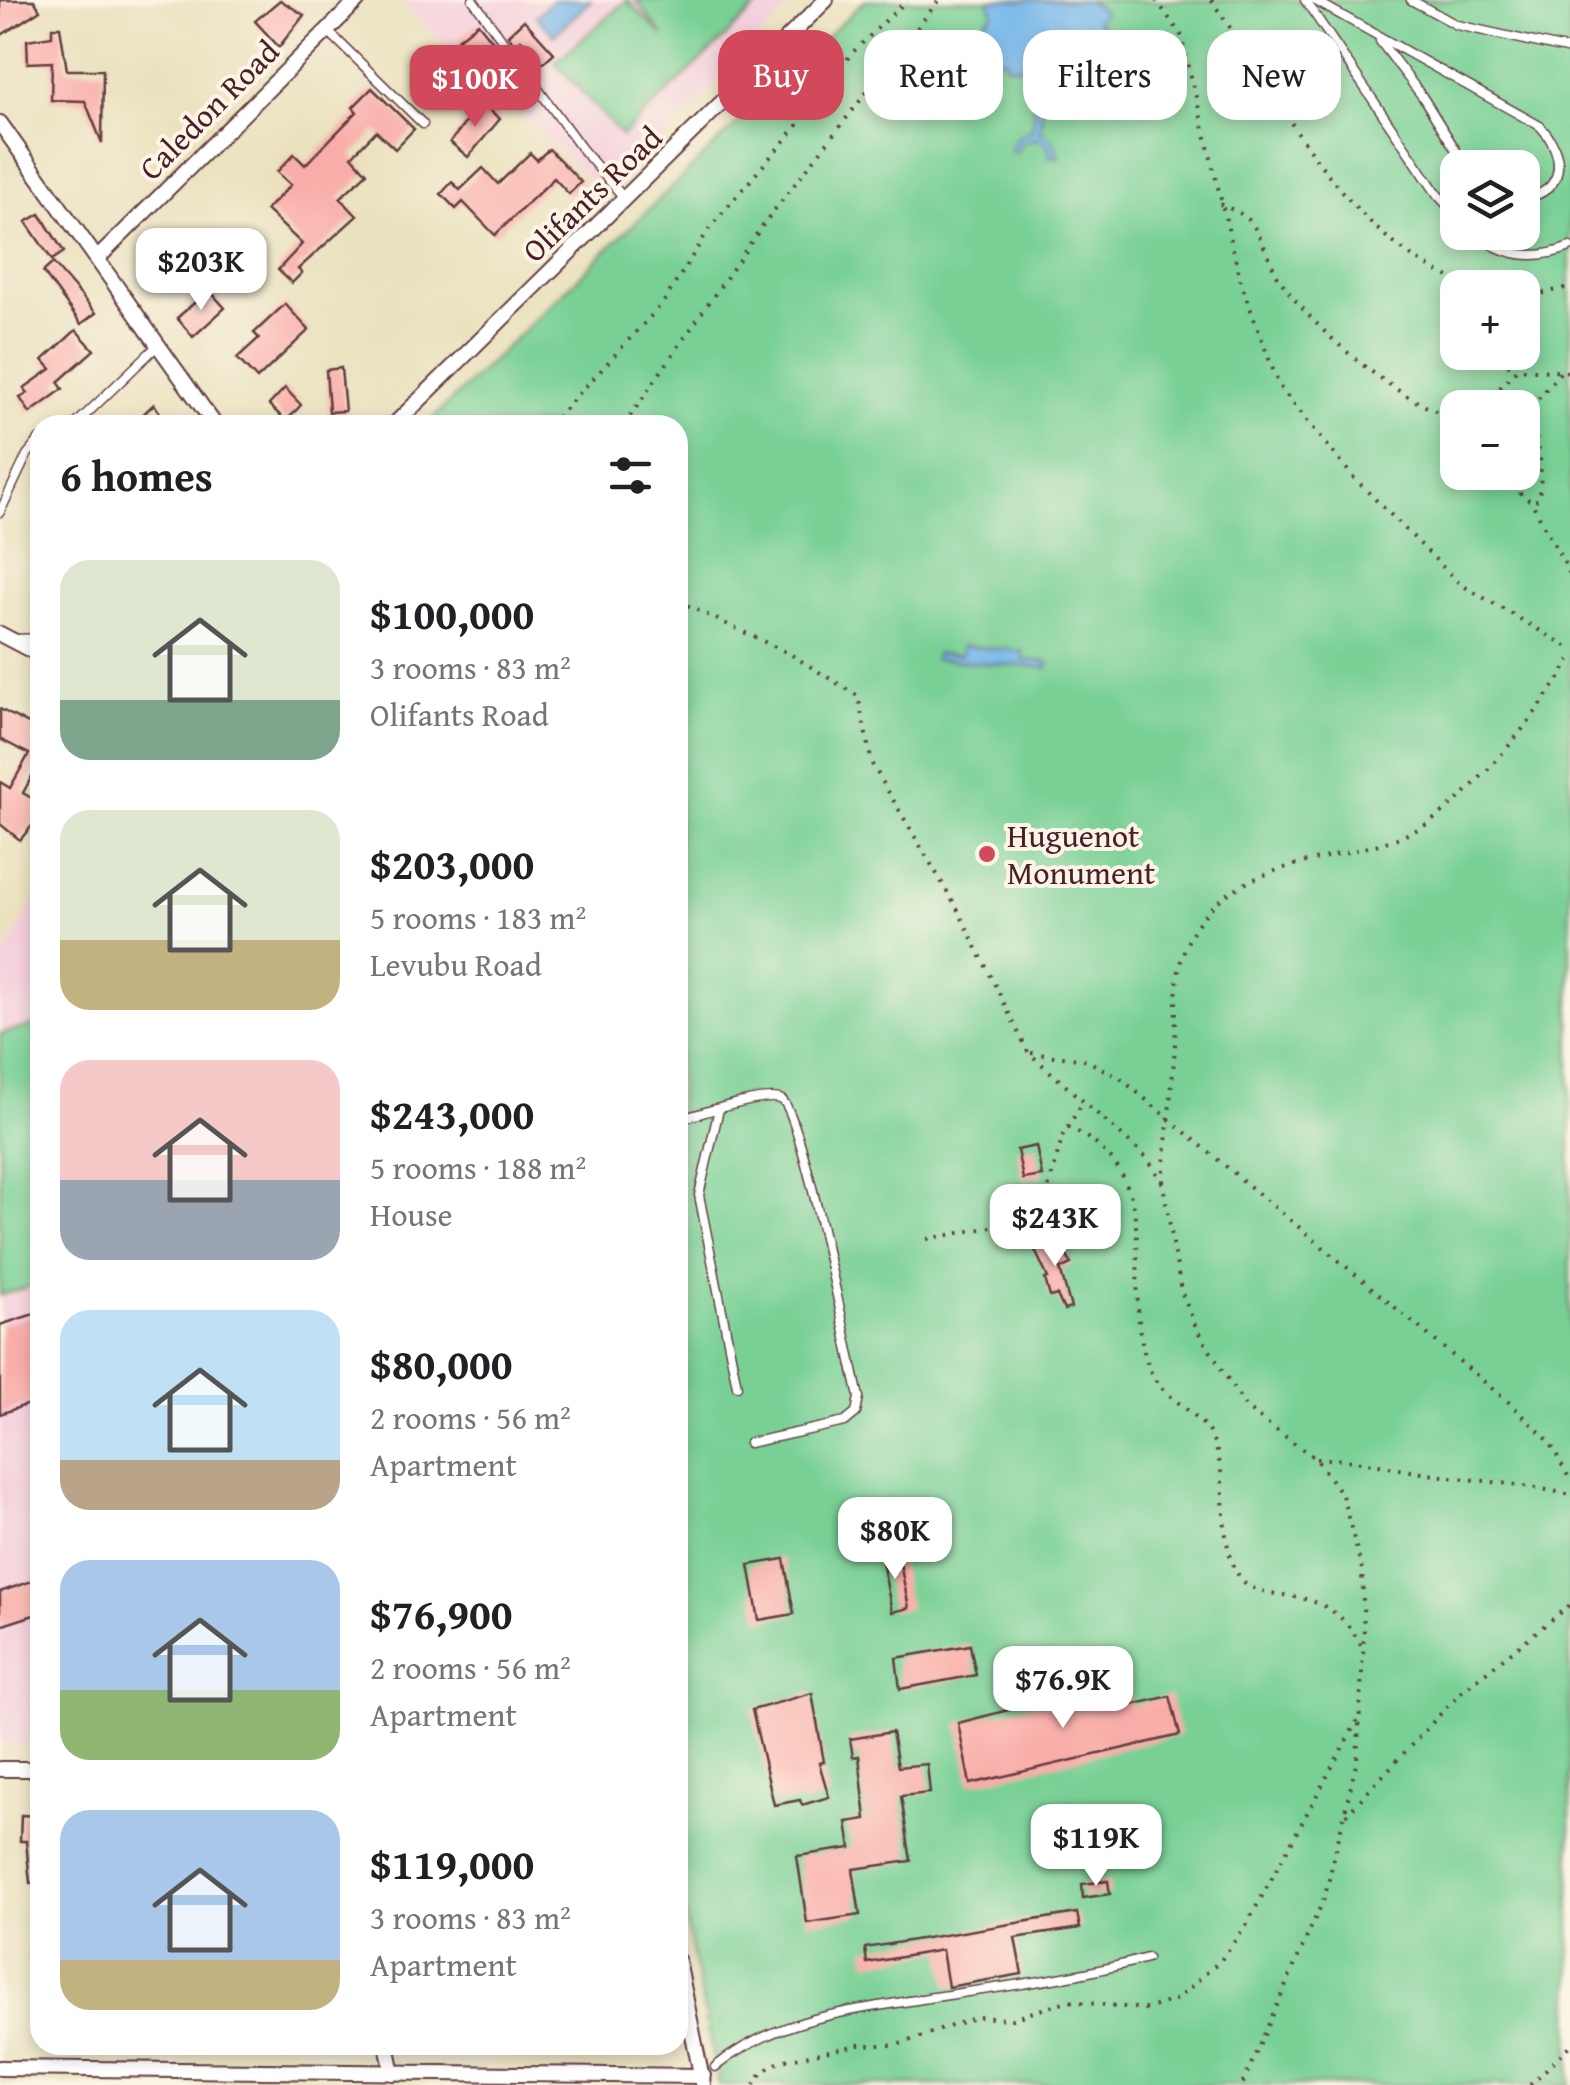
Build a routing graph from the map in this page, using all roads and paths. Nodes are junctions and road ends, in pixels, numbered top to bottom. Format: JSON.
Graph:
{"nodes":[{"id":1,"x":358,"y":0,"type":"edge"},
{"id":2,"x":474,"y":0,"type":"edge"},
{"id":3,"x":826,"y":0,"type":"edge"},
{"id":4,"x":907,"y":0,"type":"edge"},
{"id":5,"x":938,"y":0,"type":"edge"},
{"id":6,"x":1156,"y":0,"type":"edge"},
{"id":7,"x":1212,"y":0,"type":"edge"},
{"id":8,"x":1305,"y":0,"type":"edge"},
{"id":9,"x":1314,"y":0,"type":"edge"},
{"id":10,"x":1412,"y":0,"type":"edge"},
{"id":11,"x":328,"y":31,"type":"junction"},
{"id":12,"x":1377,"y":38,"type":"junction"},
{"id":13,"x":1570,"y":50,"type":"edge"},
{"id":14,"x":0,"y":123,"type":"edge"},
{"id":15,"x":423,"y":124,"type":"dead end"},
{"id":16,"x":1456,"y":150,"type":"edge"},
{"id":17,"x":1558,"y":178,"type":"junction"},
{"id":18,"x":1570,"y":186,"type":"edge"},
{"id":19,"x":1440,"y":191,"type":"edge"},
{"id":20,"x":1540,"y":192,"type":"edge"},
{"id":21,"x":626,"y":199,"type":"junction"},
{"id":22,"x":1220,"y":204,"type":"junction"},
{"id":23,"x":1570,"y":246,"type":"edge"},
{"id":24,"x":1502,"y":250,"type":"edge"},
{"id":25,"x":98,"y":258,"type":"junction"},
{"id":26,"x":1440,"y":272,"type":"edge"},
{"id":27,"x":1570,"y":287,"type":"edge"},
{"id":28,"x":1540,"y":294,"type":"edge"},
{"id":29,"x":159,"y":344,"type":"junction"},
{"id":30,"x":1516,"y":370,"type":"edge"},
{"id":31,"x":1540,"y":370,"type":"edge"},
{"id":32,"x":1562,"y":370,"type":"junction"},
{"id":33,"x":1570,"y":372,"type":"edge"},
{"id":34,"x":1500,"y":388,"type":"dead end"},
{"id":35,"x":1540,"y":396,"type":"edge"},
{"id":36,"x":1440,"y":414,"type":"edge"},
{"id":37,"x":85,"y":415,"type":"edge"},
{"id":38,"x":208,"y":415,"type":"edge"},
{"id":39,"x":404,"y":415,"type":"edge"},
{"id":40,"x":559,"y":415,"type":"edge"},
{"id":41,"x":631,"y":415,"type":"edge"},
{"id":42,"x":30,"y":451,"type":"edge"},
{"id":43,"x":1520,"y":490,"type":"edge"},
{"id":44,"x":1540,"y":490,"type":"edge"},
{"id":45,"x":1532,"y":501,"type":"junction"},
{"id":46,"x":0,"y":512,"type":"edge"},
{"id":47,"x":1570,"y":574,"type":"edge"},
{"id":48,"x":688,"y":606,"type":"edge"},
{"id":49,"x":5,"y":636,"type":"edge"},
{"id":50,"x":30,"y":637,"type":"edge"},
{"id":51,"x":1570,"y":648,"type":"edge"},
{"id":52,"x":30,"y":649,"type":"edge"},
{"id":53,"x":1570,"y":660,"type":"edge"},
{"id":54,"x":1028,"y":1052,"type":"junction"},
{"id":55,"x":1083,"y":1102,"type":"junction"},
{"id":56,"x":720,"y":1110,"type":"junction"},
{"id":57,"x":1169,"y":1117,"type":"junction"},
{"id":58,"x":688,"y":1118,"type":"edge"},
{"id":59,"x":1068,"y":1128,"type":"junction"},
{"id":60,"x":1163,"y":1184,"type":"junction"},
{"id":61,"x":927,"y":1239,"type":"dead end"},
{"id":62,"x":737,"y":1386,"type":"dead end"},
{"id":63,"x":749,"y":1443,"type":"dead end"},
{"id":64,"x":1316,"y":1459,"type":"junction"},
{"id":65,"x":1570,"y":1480,"type":"edge"},
{"id":66,"x":1570,"y":1495,"type":"edge"},
{"id":67,"x":1569,"y":1603,"type":"edge"},
{"id":68,"x":1363,"y":1652,"type":"junction"},
{"id":69,"x":0,"y":1770,"type":"edge"},
{"id":70,"x":30,"y":1770,"type":"edge"},
{"id":71,"x":1346,"y":1815,"type":"junction"},
{"id":72,"x":1148,"y":1958,"type":"dead end"},
{"id":73,"x":688,"y":2001,"type":"edge"},
{"id":74,"x":1570,"y":2046,"type":"edge"},
{"id":75,"x":390,"y":2055,"type":"edge"},
{"id":76,"x":0,"y":2068,"type":"edge"},
{"id":77,"x":394,"y":2073,"type":"junction"},
{"id":78,"x":707,"y":2076,"type":"edge"},
{"id":79,"x":1242,"y":2085,"type":"edge"},
{"id":80,"x":1530,"y":2085,"type":"edge"}],
"edges":[{"from":1,"to":11,"type":"street","name":"Caledon Road"},
{"from":2,"to":21,"type":"lane"},
{"from":3,"to":21,"type":"street","name":"Olifants Road"},
{"from":4,"to":40,"type":"path"},
{"from":5,"to":41,"type":"path"},
{"from":6,"to":22,"type":"path"},
{"from":7,"to":26,"type":"path"},
{"from":8,"to":19,"type":"lane"},
{"from":9,"to":12,"type":"lane"},
{"from":10,"to":13,"type":"lane"},
{"from":11,"to":15,"type":"lane"},
{"from":11,"to":25,"type":"street","name":"Caledon Road"},
{"from":12,"to":16,"type":"lane"},
{"from":12,"to":17,"type":"lane"},
{"from":14,"to":25,"type":"street"},
{"from":17,"to":18,"type":"lane"},
{"from":17,"to":20,"type":"lane"},
{"from":21,"to":39,"type":"street","name":"Olifants Road"},
{"from":22,"to":36,"type":"path"},
{"from":22,"to":51,"type":"path"},
{"from":23,"to":24,"type":"lane"},
{"from":25,"to":29,"type":"street"},
{"from":27,"to":28,"type":"path"},
{"from":29,"to":37,"type":"lane"},
{"from":29,"to":38,"type":"street"},
{"from":30,"to":34,"type":"path"},
{"from":31,"to":32,"type":"path"},
{"from":32,"to":33,"type":"path"},
{"from":32,"to":35,"type":"path"},
{"from":42,"to":46,"type":"lane"},
{"from":43,"to":45,"type":"path"},
{"from":44,"to":45,"type":"path"},
{"from":45,"to":47,"type":"path"},
{"from":48,"to":54,"type":"path"},
{"from":49,"to":50,"type":"lane"},
{"from":49,"to":52,"type":"street"},
{"from":53,"to":57,"type":"path"},
{"from":54,"to":55,"type":"path"},
{"from":54,"to":57,"type":"path"},
{"from":55,"to":59,"type":"path"},
{"from":55,"to":60,"type":"path"},
{"from":56,"to":58,"type":"lane"},
{"from":56,"to":62,"type":"lane"},
{"from":56,"to":63,"type":"lane"},
{"from":57,"to":60,"type":"path"},
{"from":57,"to":65,"type":"path"},
{"from":59,"to":61,"type":"path"},
{"from":59,"to":68,"type":"path"},
{"from":60,"to":64,"type":"path"},
{"from":64,"to":66,"type":"path"},
{"from":64,"to":68,"type":"path"},
{"from":67,"to":71,"type":"path"},
{"from":68,"to":71,"type":"path"},
{"from":69,"to":70,"type":"street"},
{"from":71,"to":79,"type":"path"},
{"from":72,"to":78,"type":"lane"},
{"from":73,"to":78,"type":"street"},
{"from":74,"to":80,"type":"path"},
{"from":75,"to":77,"type":"street"},
{"from":76,"to":77,"type":"street"},
{"from":77,"to":78,"type":"street"}]}
